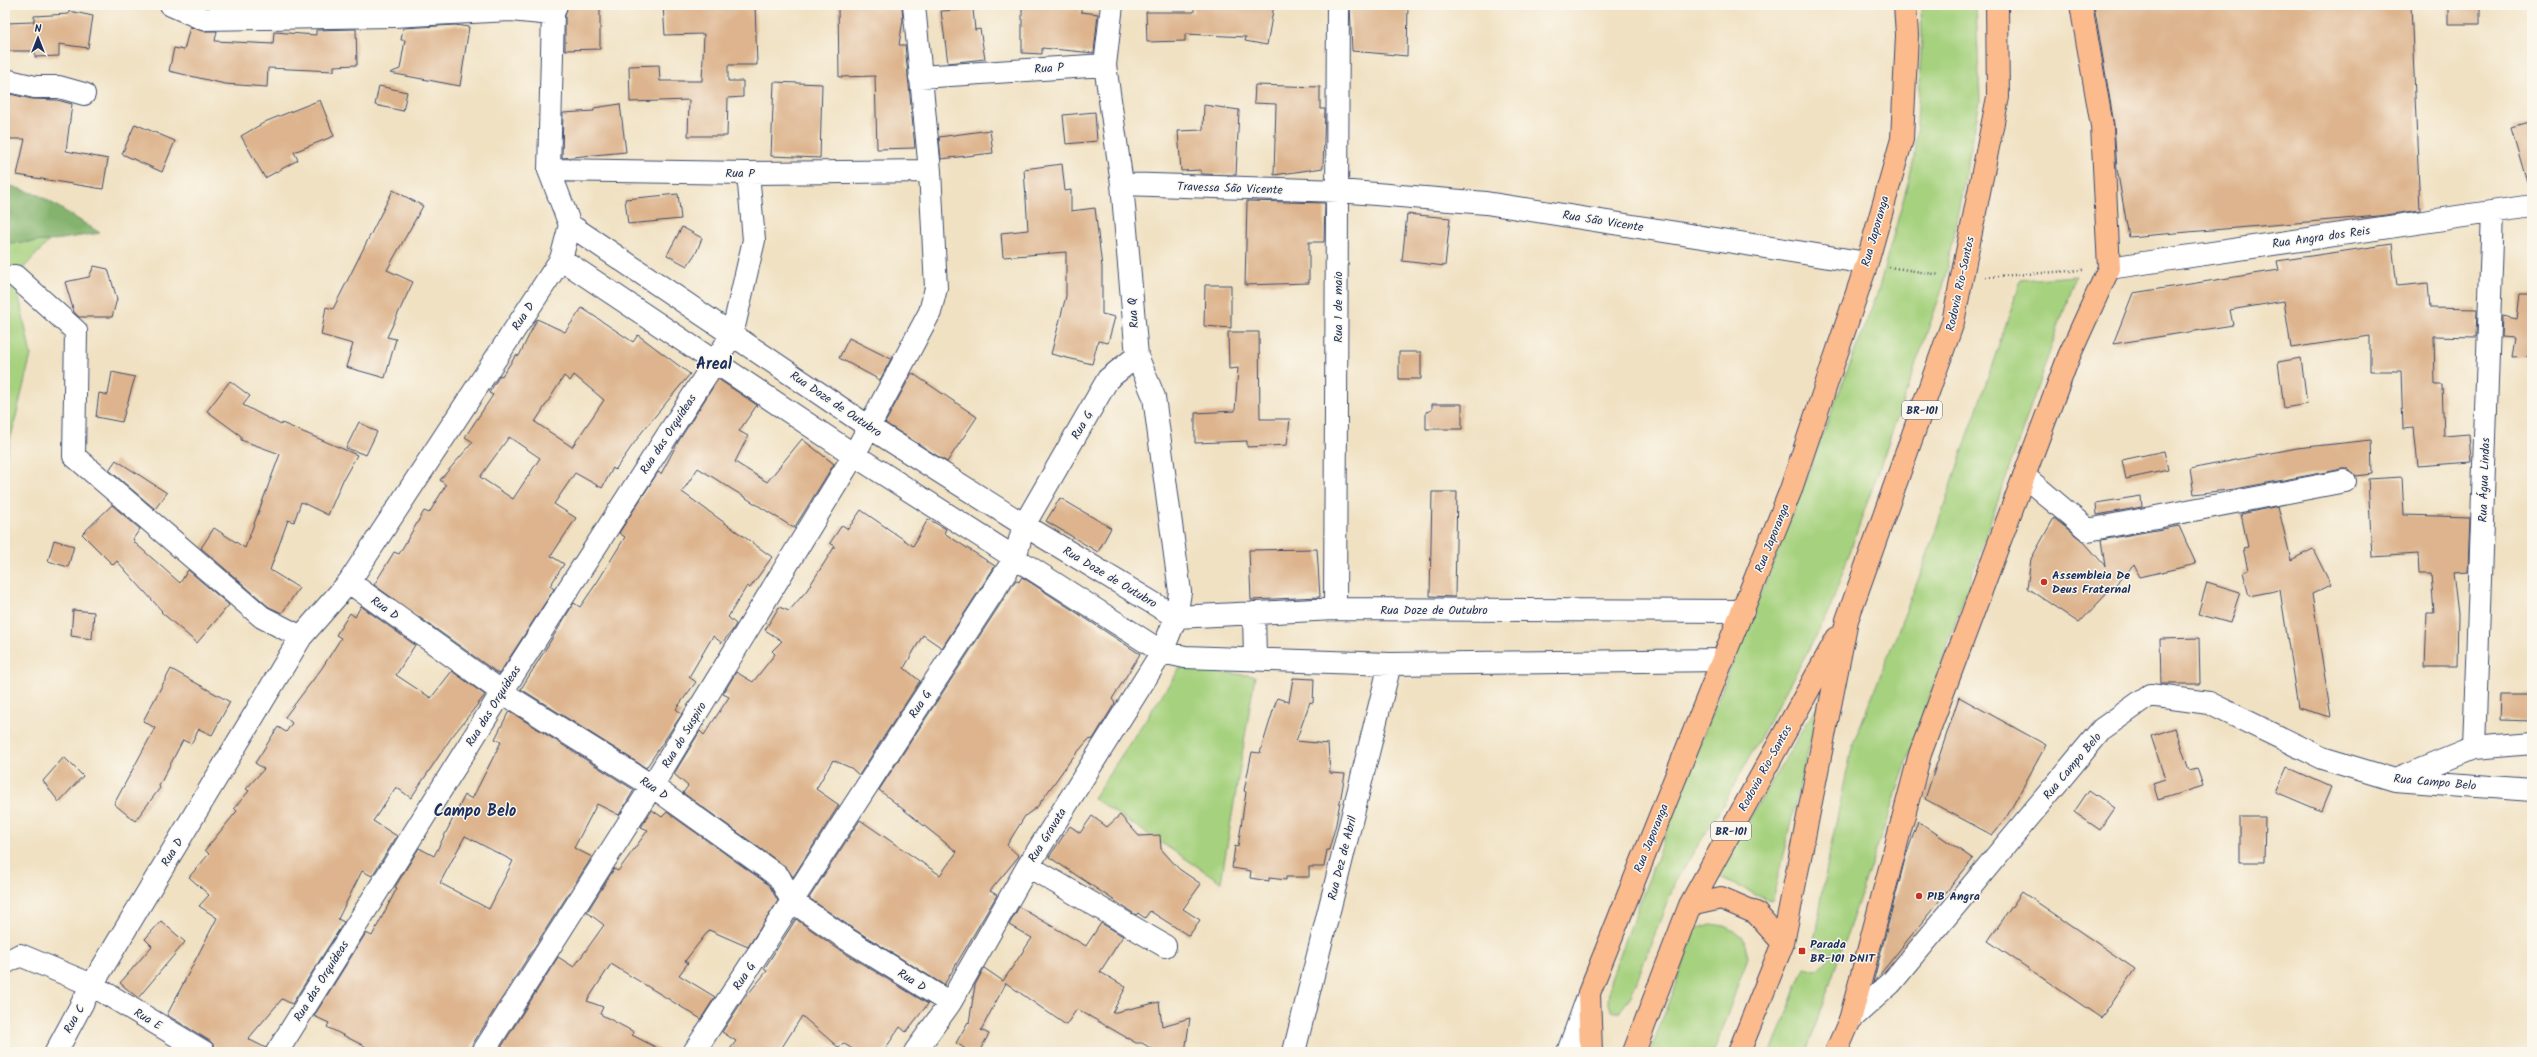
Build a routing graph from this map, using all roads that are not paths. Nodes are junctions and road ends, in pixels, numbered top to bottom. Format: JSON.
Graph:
{"nodes":[{"id":1,"x":171,"y":5,"type":"edge"},
{"id":2,"x":914,"y":5,"type":"edge"},
{"id":3,"x":1112,"y":5,"type":"edge"},
{"id":4,"x":1338,"y":5,"type":"edge"},
{"id":5,"x":1905,"y":5,"type":"edge"},
{"id":6,"x":1997,"y":5,"type":"edge"},
{"id":7,"x":2081,"y":5,"type":"edge"},
{"id":8,"x":555,"y":9,"type":"edge"},
{"id":9,"x":1106,"y":65,"type":"junction"},
{"id":10,"x":920,"y":77,"type":"junction"},
{"id":11,"x":5,"y":80,"type":"edge"},
{"id":12,"x":84,"y":94,"type":"dead end"},
{"id":13,"x":549,"y":170,"type":"junction"},
{"id":14,"x":930,"y":171,"type":"junction"},
{"id":15,"x":748,"y":173,"type":"junction"},
{"id":16,"x":1122,"y":184,"type":"junction"},
{"id":17,"x":1339,"y":191,"type":"junction"},
{"id":18,"x":2532,"y":206,"type":"edge"},
{"id":19,"x":2493,"y":212,"type":"junction"},
{"id":20,"x":570,"y":225,"type":"junction"},
{"id":21,"x":561,"y":259,"type":"junction"},
{"id":22,"x":1867,"y":263,"type":"junction"},
{"id":23,"x":2109,"y":268,"type":"junction"},
{"id":24,"x":15,"y":276,"type":"dead end"},
{"id":25,"x":732,"y":335,"type":"junction"},
{"id":26,"x":1137,"y":356,"type":"junction"},
{"id":27,"x":714,"y":363,"type":"junction"},
{"id":28,"x":869,"y":427,"type":"junction"},
{"id":29,"x":854,"y":455,"type":"junction"},
{"id":30,"x":2024,"y":476,"type":"junction"},
{"id":31,"x":2345,"y":481,"type":"dead end"},
{"id":32,"x":1024,"y":525,"type":"junction"},
{"id":33,"x":1015,"y":558,"type":"junction"},
{"id":34,"x":349,"y":582,"type":"junction"},
{"id":35,"x":1335,"y":609,"type":"junction"},
{"id":36,"x":1743,"y":611,"type":"junction"},
{"id":37,"x":1254,"y":613,"type":"junction"},
{"id":38,"x":1176,"y":617,"type":"junction"},
{"id":39,"x":1847,"y":620,"type":"junction"},
{"id":40,"x":301,"y":637,"type":"junction"},
{"id":41,"x":1162,"y":652,"type":"junction"},
{"id":42,"x":1255,"y":660,"type":"junction"},
{"id":43,"x":1723,"y":660,"type":"junction"},
{"id":44,"x":1390,"y":664,"type":"junction"},
{"id":45,"x":502,"y":692,"type":"junction"},
{"id":46,"x":2532,"y":743,"type":"edge"},
{"id":47,"x":2474,"y":748,"type":"junction"},
{"id":48,"x":2395,"y":780,"type":"junction"},
{"id":49,"x":652,"y":786,"type":"junction"},
{"id":50,"x":2532,"y":790,"type":"edge"},
{"id":51,"x":1028,"y":866,"type":"junction"},
{"id":52,"x":792,"y":901,"type":"junction"},
{"id":53,"x":1690,"y":905,"type":"junction"},
{"id":54,"x":1783,"y":943,"type":"junction"},
{"id":55,"x":1165,"y":946,"type":"dead end"},
{"id":56,"x":5,"y":963,"type":"edge"},
{"id":57,"x":92,"y":985,"type":"junction"},
{"id":58,"x":1589,"y":993,"type":"junction"},
{"id":59,"x":950,"y":1003,"type":"junction"},
{"id":60,"x":1850,"y":1020,"type":"junction"},
{"id":61,"x":56,"y":1052,"type":"edge"},
{"id":62,"x":204,"y":1052,"type":"edge"},
{"id":63,"x":276,"y":1052,"type":"edge"},
{"id":64,"x":483,"y":1052,"type":"edge"},
{"id":65,"x":694,"y":1052,"type":"edge"},
{"id":66,"x":916,"y":1052,"type":"edge"},
{"id":67,"x":1294,"y":1052,"type":"edge"},
{"id":68,"x":1568,"y":1052,"type":"edge"},
{"id":69,"x":1591,"y":1052,"type":"edge"},
{"id":70,"x":1634,"y":1052,"type":"edge"},
{"id":71,"x":1739,"y":1052,"type":"edge"},
{"id":72,"x":1836,"y":1052,"type":"edge"}],
"edges":[{"from":1,"to":8,"type":"street"},
{"from":2,"to":10,"type":"street"},
{"from":3,"to":9,"type":"street","name":"Rua Q"},
{"from":4,"to":17,"type":"street","name":"Rua 1 de maio"},
{"from":5,"to":22,"type":"main road","name":"Rua Japoranga"},
{"from":6,"to":39,"type":"main road","name":"Rodovia Rio-Santos","number":"BR-101"},
{"from":7,"to":23,"type":"main road"},
{"from":8,"to":13,"type":"street"},
{"from":9,"to":10,"type":"street","name":"Rua P"},
{"from":9,"to":16,"type":"street","name":"Rua Q"},
{"from":10,"to":14,"type":"street"},
{"from":11,"to":12,"type":"street"},
{"from":13,"to":15,"type":"street","name":"Rua P"},
{"from":13,"to":20,"type":"street"},
{"from":14,"to":15,"type":"street","name":"Rua P"},
{"from":14,"to":28,"type":"street"},
{"from":15,"to":25,"type":"street","name":"Rua das Orquídeas"},
{"from":16,"to":17,"type":"street","name":"Travessa São Vicente"},
{"from":16,"to":26,"type":"street","name":"Rua Q"},
{"from":17,"to":22,"type":"street","name":"Rua São Vicente"},
{"from":17,"to":35,"type":"street","name":"Rua 1 de maio"},
{"from":18,"to":19,"type":"street","name":"Rua Angra dos Reis"},
{"from":19,"to":23,"type":"street","name":"Rua Angra dos Reis"},
{"from":19,"to":47,"type":"street","name":"Rua Água Lindas"},
{"from":20,"to":21,"type":"street","name":"Rua D"},
{"from":20,"to":25,"type":"street","name":"Rua Doze de Outubro"},
{"from":21,"to":27,"type":"street"},
{"from":21,"to":34,"type":"street","name":"Rua D"},
{"from":22,"to":36,"type":"main road","name":"Rua Japoranga"},
{"from":23,"to":30,"type":"main road"},
{"from":24,"to":40,"type":"street"},
{"from":25,"to":27,"type":"street","name":"Rua das Orquídeas"},
{"from":25,"to":28,"type":"street","name":"Rua Doze de Outubro"},
{"from":26,"to":32,"type":"street","name":"Rua G"},
{"from":26,"to":38,"type":"street","name":"Rua Q"},
{"from":27,"to":29,"type":"street"},
{"from":27,"to":45,"type":"street","name":"Rua das Orquídeas"},
{"from":28,"to":29,"type":"street"},
{"from":28,"to":32,"type":"street","name":"Rua Doze de Outubro"},
{"from":29,"to":33,"type":"street"},
{"from":29,"to":49,"type":"street","name":"Rua do Suspiro"},
{"from":30,"to":31,"type":"street"},
{"from":30,"to":60,"type":"main road"},
{"from":32,"to":33,"type":"street","name":"Rua G"},
{"from":32,"to":38,"type":"street","name":"Rua Doze de Outubro"},
{"from":33,"to":41,"type":"street"},
{"from":33,"to":52,"type":"street","name":"Rua G"},
{"from":34,"to":40,"type":"street","name":"Rua D"},
{"from":34,"to":45,"type":"street","name":"Rua D"},
{"from":35,"to":36,"type":"street","name":"Rua Doze de Outubro"},
{"from":35,"to":37,"type":"street","name":"Rua Doze de Outubro"},
{"from":36,"to":43,"type":"main road","name":"Rua Japoranga"},
{"from":37,"to":38,"type":"street","name":"Rua Doze de Outubro"},
{"from":37,"to":42,"type":"street"},
{"from":38,"to":41,"type":"street","name":"Rua Gravata"},
{"from":39,"to":53,"type":"main road","name":"Rodovia Rio-Santos","number":"BR-101"},
{"from":39,"to":54,"type":"main road","name":"Rodovia Rio-Santos","number":"BR-101"},
{"from":40,"to":57,"type":"street","name":"Rua D"},
{"from":41,"to":42,"type":"street"},
{"from":41,"to":51,"type":"street","name":"Rua Gravata"},
{"from":42,"to":44,"type":"street"},
{"from":43,"to":44,"type":"street"},
{"from":43,"to":58,"type":"main road","name":"Rua Japoranga"},
{"from":44,"to":67,"type":"street","name":"Rua Dez de Abril"},
{"from":45,"to":49,"type":"street","name":"Rua D"},
{"from":45,"to":63,"type":"street","name":"Rua das Orquídeas"},
{"from":46,"to":47,"type":"street"},
{"from":47,"to":48,"type":"street"},
{"from":48,"to":50,"type":"street","name":"Rua Campo Belo"},
{"from":48,"to":60,"type":"street","name":"Rua Campo Belo"},
{"from":49,"to":52,"type":"street","name":"Rua D"},
{"from":49,"to":64,"type":"street","name":"Rua do Suspiro"},
{"from":51,"to":55,"type":"street"},
{"from":51,"to":59,"type":"street","name":"Rua Gravata"},
{"from":52,"to":59,"type":"street","name":"Rua D"},
{"from":52,"to":65,"type":"street","name":"Rua G"},
{"from":53,"to":54,"type":"main road"},
{"from":53,"to":70,"type":"main road","name":"Rodovia Rio-Santos","number":"BR-101"},
{"from":54,"to":71,"type":"main road","name":"Rodovia Rio-Santos","number":"BR-101"},
{"from":56,"to":57,"type":"street","name":"Rua E"},
{"from":57,"to":61,"type":"street","name":"Rua C"},
{"from":57,"to":62,"type":"street","name":"Rua E"},
{"from":58,"to":68,"type":"street","name":"Rua Japoranga"},
{"from":58,"to":69,"type":"main road"},
{"from":59,"to":66,"type":"street","name":"Rua Gravata"},
{"from":60,"to":72,"type":"main road"}]}
